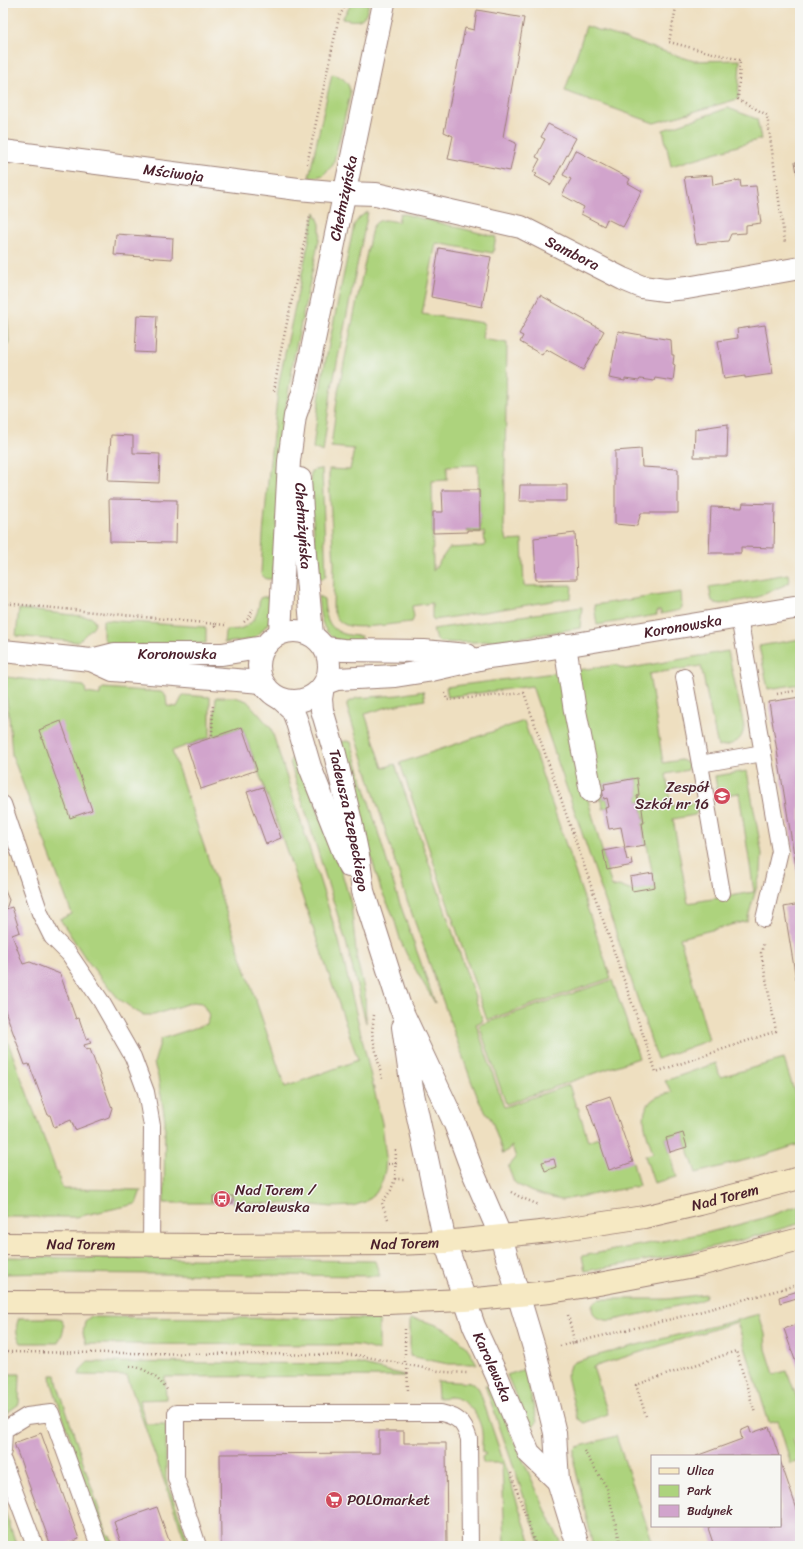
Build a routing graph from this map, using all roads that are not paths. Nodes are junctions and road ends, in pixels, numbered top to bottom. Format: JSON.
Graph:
{"nodes":[{"id":1,"x":384,"y":3,"type":"edge"},
{"id":2,"x":3,"y":151,"type":"edge"},
{"id":3,"x":344,"y":193,"type":"junction"},
{"id":4,"x":795,"y":269,"type":"edge"},
{"id":5,"x":303,"y":393,"type":"junction"},
{"id":6,"x":800,"y":607,"type":"edge"},
{"id":7,"x":738,"y":617,"type":"junction"},
{"id":8,"x":280,"y":633,"type":"junction"},
{"id":9,"x":318,"y":642,"type":"junction"},
{"id":10,"x":565,"y":645,"type":"junction"},
{"id":11,"x":264,"y":647,"type":"junction"},
{"id":12,"x":3,"y":651,"type":"edge"},
{"id":13,"x":488,"y":656,"type":"junction"},
{"id":14,"x":91,"y":660,"type":"junction"},
{"id":15,"x":684,"y":677,"type":"dead end"},
{"id":16,"x":262,"y":682,"type":"junction"},
{"id":17,"x":325,"y":684,"type":"junction"},
{"id":18,"x":281,"y":699,"type":"junction"},
{"id":19,"x":764,"y":753,"type":"junction"},
{"id":20,"x":700,"y":764,"type":"junction"},
{"id":21,"x":592,"y":791,"type":"dead end"},
{"id":22,"x":3,"y":804,"type":"edge"},
{"id":23,"x":363,"y":891,"type":"junction"},
{"id":24,"x":722,"y":893,"type":"dead end"},
{"id":25,"x":764,"y":919,"type":"dead end"},
{"id":26,"x":400,"y":1006,"type":"junction"},
{"id":27,"x":800,"y":1178,"type":"edge"},
{"id":28,"x":500,"y":1237,"type":"junction"},
{"id":29,"x":800,"y":1239,"type":"edge"},
{"id":30,"x":445,"y":1242,"type":"junction"},
{"id":31,"x":3,"y":1244,"type":"edge"},
{"id":32,"x":151,"y":1246,"type":"junction"},
{"id":33,"x":518,"y":1295,"type":"junction"},
{"id":34,"x":465,"y":1300,"type":"junction"},
{"id":35,"x":3,"y":1302,"type":"edge"},
{"id":36,"x":3,"y":1450,"type":"edge"},
{"id":37,"x":3,"y":1461,"type":"edge"},
{"id":38,"x":558,"y":1481,"type":"junction"},
{"id":39,"x":35,"y":1546,"type":"edge"},
{"id":40,"x":99,"y":1546,"type":"edge"},
{"id":41,"x":198,"y":1546,"type":"edge"},
{"id":42,"x":470,"y":1546,"type":"edge"},
{"id":43,"x":578,"y":1546,"type":"edge"}],
"edges":[{"from":1,"to":3,"type":"street","name":"Chełmżyńska"},
{"from":2,"to":3,"type":"street","name":"Mściwoja"},
{"from":3,"to":4,"type":"street","name":"Sambora"},
{"from":3,"to":5,"type":"street","name":"Chełmżyńska"},
{"from":5,"to":8,"type":"street","name":"Chełmżyńska"},
{"from":5,"to":9,"type":"street","name":"Chełmżyńska"},
{"from":6,"to":7,"type":"street","name":"Koronowska"},
{"from":7,"to":10,"type":"street","name":"Koronowska"},
{"from":7,"to":19,"type":"lane"},
{"from":8,"to":9,"type":"street"},
{"from":8,"to":11,"type":"street"},
{"from":9,"to":13,"type":"street","name":"Koronowska"},
{"from":9,"to":17,"type":"street"},
{"from":10,"to":13,"type":"street","name":"Koronowska"},
{"from":10,"to":21,"type":"street"},
{"from":11,"to":14,"type":"street","name":"Koronowska"},
{"from":11,"to":16,"type":"street"},
{"from":12,"to":14,"type":"street","name":"Koronowska"},
{"from":13,"to":17,"type":"street","name":"Koronowska"},
{"from":14,"to":16,"type":"street","name":"Koronowska"},
{"from":15,"to":20,"type":"lane"},
{"from":16,"to":18,"type":"street"},
{"from":17,"to":18,"type":"street"},
{"from":17,"to":23,"type":"street","name":"Tadeusza Rzepeckiego"},
{"from":18,"to":23,"type":"street","name":"Tadeusza Rzepeckiego"},
{"from":19,"to":20,"type":"lane"},
{"from":19,"to":25,"type":"lane"},
{"from":20,"to":24,"type":"lane"},
{"from":22,"to":32,"type":"lane"},
{"from":23,"to":26,"type":"street"},
{"from":26,"to":28,"type":"street","name":"Karolewska"},
{"from":26,"to":30,"type":"street","name":"Karolewska"},
{"from":27,"to":28,"type":"main road","name":"Nad Torem"},
{"from":28,"to":30,"type":"main road","name":"Nad Torem"},
{"from":28,"to":33,"type":"street","name":"Karolewska"},
{"from":29,"to":33,"type":"main road"},
{"from":30,"to":32,"type":"main road","name":"Nad Torem"},
{"from":30,"to":34,"type":"street","name":"Karolewska"},
{"from":31,"to":32,"type":"main road","name":"Nad Torem"},
{"from":33,"to":34,"type":"main road"},
{"from":33,"to":38,"type":"street","name":"Karolewska"},
{"from":34,"to":35,"type":"main road"},
{"from":34,"to":38,"type":"street","name":"Karolewska"},
{"from":36,"to":40,"type":"lane"},
{"from":37,"to":39,"type":"lane"},
{"from":38,"to":43,"type":"street","name":"Karolewska"},
{"from":41,"to":42,"type":"lane"}]}
